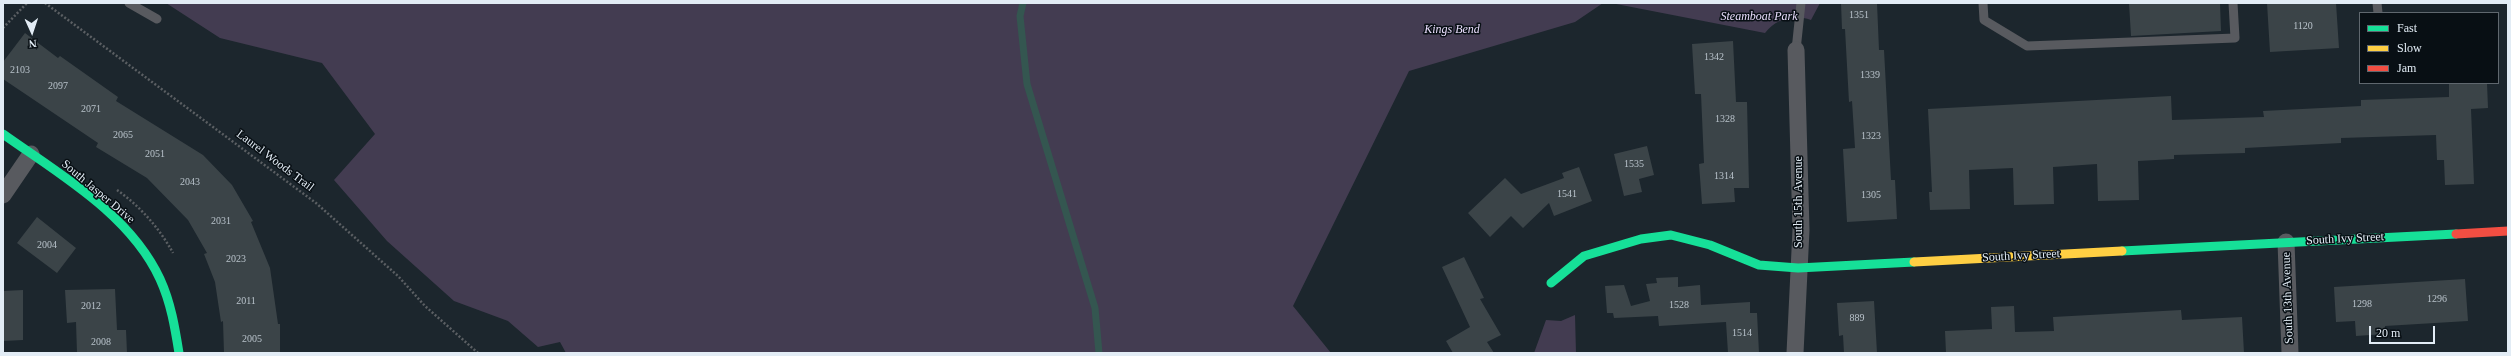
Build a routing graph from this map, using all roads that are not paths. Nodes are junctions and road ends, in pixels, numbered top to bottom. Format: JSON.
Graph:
{"nodes":[{"id":1,"x":129,"y":3,"type":"edge"},
{"id":2,"x":1801,"y":3,"type":"edge"},
{"id":3,"x":1983,"y":3,"type":"edge"},
{"id":4,"x":2233,"y":3,"type":"edge"},
{"id":5,"x":157,"y":19,"type":"dead end"},
{"id":6,"x":1796,"y":50,"type":"joint"},
{"id":7,"x":3,"y":134,"type":"edge"},
{"id":8,"x":31,"y":154,"type":"junction"},
{"id":9,"x":3,"y":194,"type":"edge"},
{"id":10,"x":2508,"y":230,"type":"edge"},
{"id":11,"x":2286,"y":242,"type":"junction"},
{"id":12,"x":1798,"y":268,"type":"junction"},
{"id":13,"x":1551,"y":283,"type":"dead end"},
{"id":14,"x":179,"y":353,"type":"edge"},
{"id":15,"x":1795,"y":353,"type":"edge"},
{"id":16,"x":2290,"y":353,"type":"edge"}],
"edges":[{"from":1,"to":5,"type":"lane"},
{"from":2,"to":6,"type":"lane"},
{"from":3,"to":4,"type":"lane"},
{"from":6,"to":12,"type":"street","name":"South 15th Avenue"},
{"from":7,"to":8,"type":"street","name":"South Jasper Drive"},
{"from":8,"to":9,"type":"street"},
{"from":8,"to":14,"type":"street","name":"South Jasper Drive"},
{"from":10,"to":11,"type":"street","name":"South Ivy Street"},
{"from":11,"to":12,"type":"street","name":"South Ivy Street"},
{"from":11,"to":16,"type":"street","name":"South 13th Avenue"},
{"from":12,"to":13,"type":"street","name":"South Ivy Street"},
{"from":12,"to":15,"type":"street","name":"South 15th Avenue"}]}
